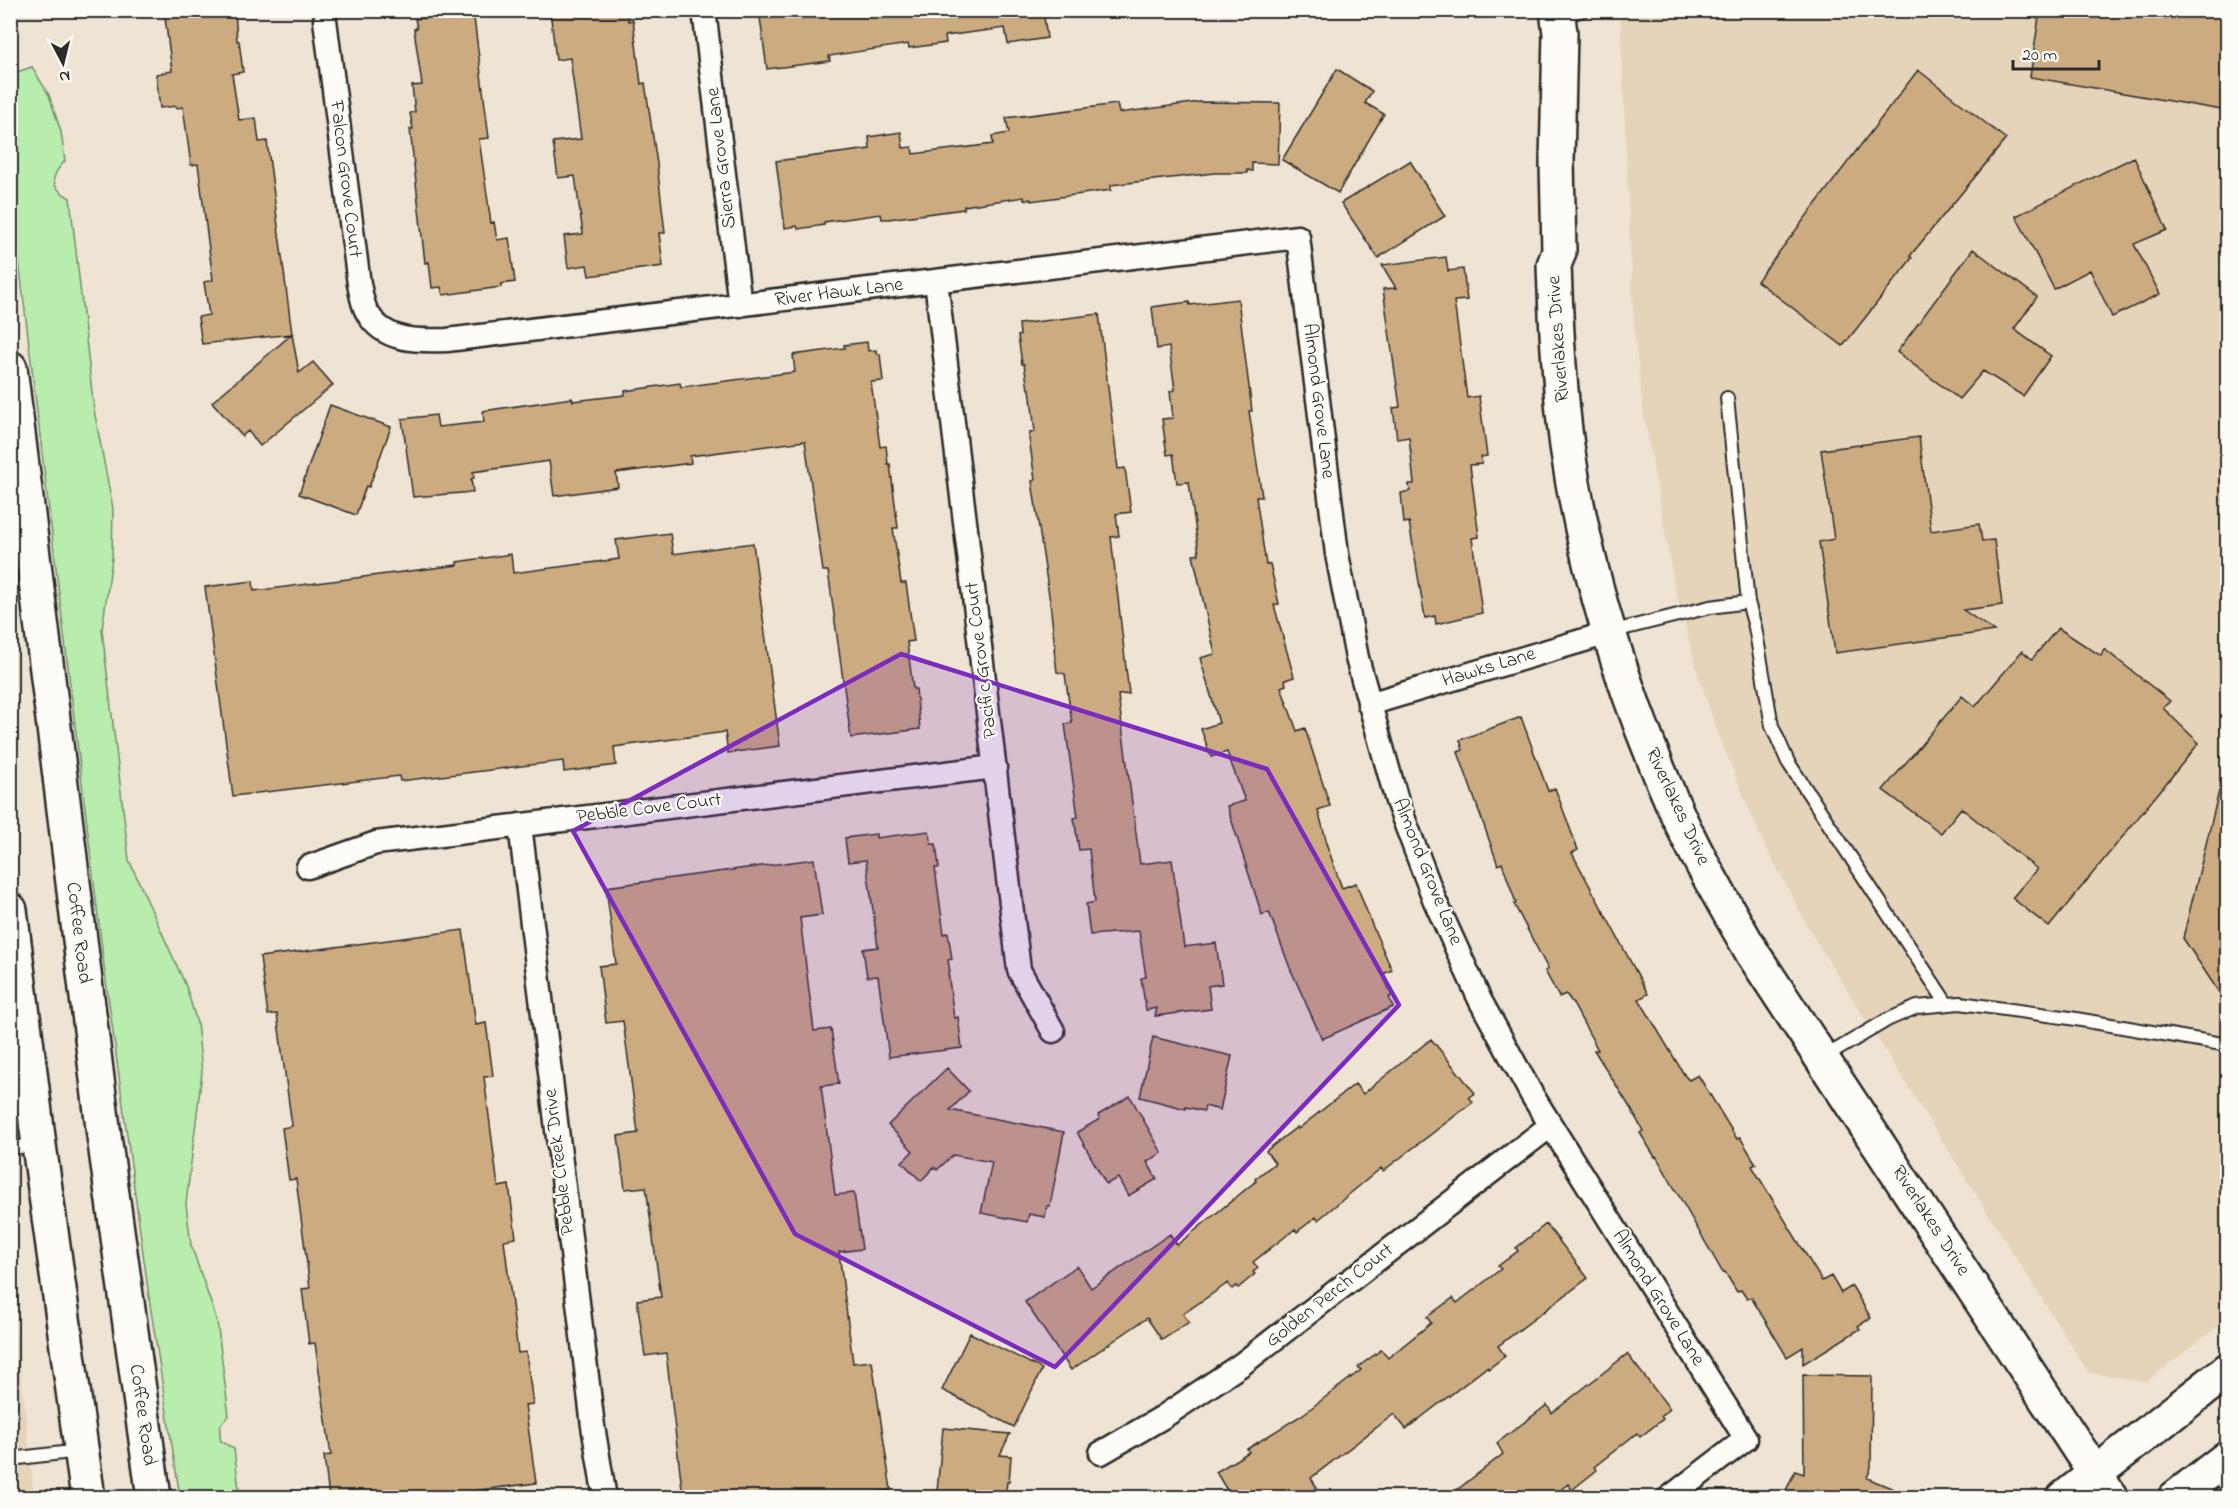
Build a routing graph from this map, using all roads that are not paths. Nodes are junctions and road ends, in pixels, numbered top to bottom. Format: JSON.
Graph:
{"nodes":[{"id":1,"x":704,"y":10,"type":"edge"},
{"id":2,"x":1566,"y":13,"type":"edge"},
{"id":3,"x":325,"y":20,"type":"dead end"},
{"id":4,"x":1298,"y":237,"type":"joint"},
{"id":5,"x":936,"y":281,"type":"junction"},
{"id":6,"x":740,"y":305,"type":"junction"},
{"id":7,"x":382,"y":331,"type":"joint"},
{"id":8,"x":10,"y":368,"type":"edge"},
{"id":9,"x":1727,"y":398,"type":"dead end"},
{"id":10,"x":1748,"y":602,"type":"junction"},
{"id":11,"x":1608,"y":633,"type":"junction"},
{"id":12,"x":1369,"y":704,"type":"junction"},
{"id":13,"x":995,"y":767,"type":"junction"},
{"id":14,"x":519,"y":825,"type":"junction"},
{"id":15,"x":308,"y":867,"type":"dead end"},
{"id":16,"x":10,"y":910,"type":"edge"},
{"id":17,"x":1947,"y":1004,"type":"junction"},
{"id":18,"x":1053,"y":1031,"type":"dead end"},
{"id":19,"x":2228,"y":1045,"type":"edge"},
{"id":20,"x":1822,"y":1058,"type":"junction"},
{"id":21,"x":1550,"y":1126,"type":"junction"},
{"id":22,"x":25,"y":1146,"type":"edge"},
{"id":23,"x":2228,"y":1370,"type":"edge"},
{"id":24,"x":82,"y":1450,"type":"junction"},
{"id":25,"x":1101,"y":1453,"type":"dead end"},
{"id":26,"x":2228,"y":1457,"type":"edge"},
{"id":27,"x":10,"y":1459,"type":"edge"},
{"id":28,"x":2103,"y":1485,"type":"edge"},
{"id":29,"x":88,"y":1497,"type":"edge"},
{"id":30,"x":154,"y":1497,"type":"edge"},
{"id":31,"x":605,"y":1497,"type":"edge"},
{"id":32,"x":1669,"y":1497,"type":"edge"},
{"id":33,"x":2064,"y":1497,"type":"edge"},
{"id":34,"x":2175,"y":1497,"type":"edge"}],
"edges":[{"from":1,"to":6,"type":"street","name":"Sierra Grove Lane"},
{"from":2,"to":11,"type":"main road","name":"Riverlakes Drive"},
{"from":3,"to":7,"type":"street","name":"Falcon Grove Court"},
{"from":4,"to":5,"type":"street","name":"River Hawk Lane"},
{"from":4,"to":12,"type":"street","name":"Almond Grove Lane"},
{"from":5,"to":6,"type":"street","name":"River Hawk Lane"},
{"from":5,"to":13,"type":"street","name":"Pacific Grove Court"},
{"from":6,"to":7,"type":"street","name":"River Hawk Lane"},
{"from":8,"to":30,"type":"main road","name":"Coffee Road"},
{"from":9,"to":10,"type":"lane"},
{"from":10,"to":11,"type":"lane"},
{"from":10,"to":17,"type":"lane"},
{"from":11,"to":12,"type":"street","name":"Hawks Lane"},
{"from":11,"to":20,"type":"main road","name":"Riverlakes Drive"},
{"from":12,"to":21,"type":"street","name":"Almond Grove Lane"},
{"from":13,"to":14,"type":"street","name":"Pebble Cove Court"},
{"from":13,"to":18,"type":"street","name":"Pacific Grove Court"},
{"from":14,"to":15,"type":"street","name":"Pebble Cove Court"},
{"from":14,"to":31,"type":"street","name":"Pebble Creek Drive"},
{"from":16,"to":22,"type":"main road"},
{"from":17,"to":19,"type":"lane"},
{"from":17,"to":20,"type":"lane"},
{"from":20,"to":28,"type":"main road","name":"Riverlakes Drive"},
{"from":21,"to":25,"type":"street","name":"Golden Perch Court"},
{"from":21,"to":32,"type":"street","name":"Almond Grove Lane"},
{"from":22,"to":24,"type":"main road"},
{"from":23,"to":28,"type":"main road"},
{"from":24,"to":27,"type":"lane"},
{"from":24,"to":29,"type":"main road"},
{"from":26,"to":34,"type":"main road"},
{"from":28,"to":33,"type":"main road"}]}
